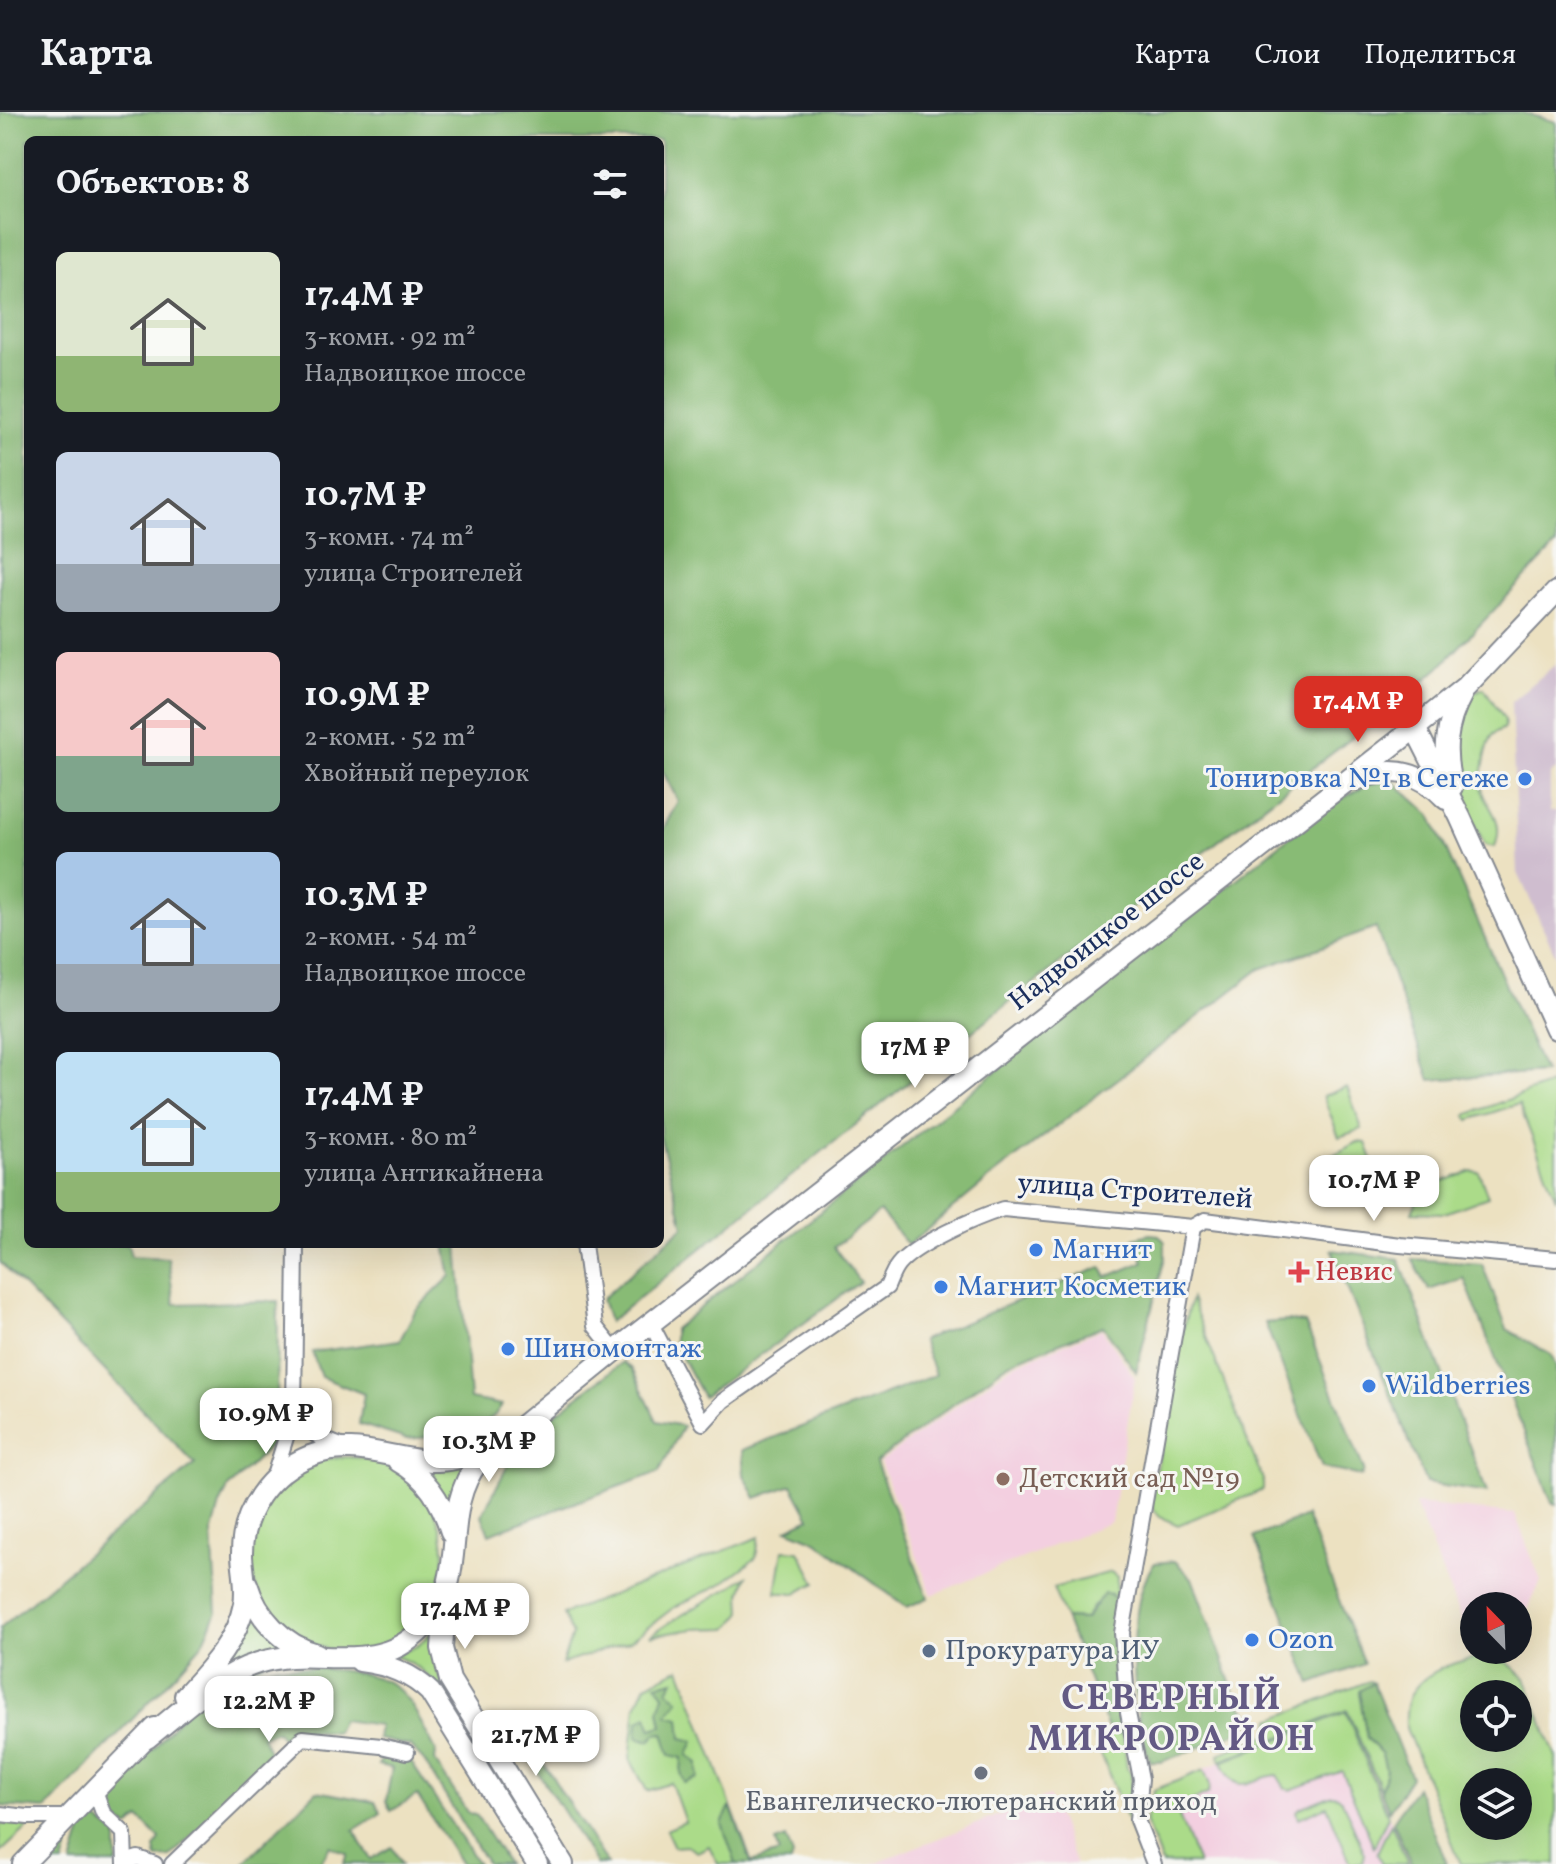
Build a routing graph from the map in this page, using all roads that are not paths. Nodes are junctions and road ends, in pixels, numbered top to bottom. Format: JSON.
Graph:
{"nodes":[{"id":1,"x":1556,"y":592,"type":"edge"},
{"id":2,"x":1466,"y":687,"type":"junction"},
{"id":3,"x":1415,"y":728,"type":"junction"},
{"id":4,"x":1328,"y":795,"type":"junction"},
{"id":5,"x":1460,"y":817,"type":"junction"},
{"id":6,"x":1556,"y":1029,"type":"edge"},
{"id":7,"x":1193,"y":1227,"type":"junction"},
{"id":8,"x":296,"y":1248,"type":"edge"},
{"id":9,"x":585,"y":1248,"type":"edge"},
{"id":10,"x":1556,"y":1259,"type":"edge"},
{"id":11,"x":651,"y":1324,"type":"junction"},
{"id":12,"x":615,"y":1351,"type":"junction"},
{"id":13,"x":294,"y":1412,"type":"junction"},
{"id":14,"x":528,"y":1420,"type":"junction"},
{"id":15,"x":349,"y":1448,"type":"junction"},
{"id":16,"x":387,"y":1456,"type":"junction"},
{"id":17,"x":273,"y":1479,"type":"junction"},
{"id":18,"x":453,"y":1553,"type":"junction"},
{"id":19,"x":244,"y":1575,"type":"junction"},
{"id":20,"x":446,"y":1592,"type":"junction"},
{"id":21,"x":331,"y":1658,"type":"junction"},
{"id":22,"x":147,"y":1738,"type":"junction"},
{"id":23,"x":407,"y":1752,"type":"dead end"},
{"id":24,"x":95,"y":1790,"type":"junction"},
{"id":25,"x":0,"y":1814,"type":"edge"},
{"id":26,"x":70,"y":1817,"type":"junction"},
{"id":27,"x":125,"y":1863,"type":"edge"},
{"id":28,"x":23,"y":1864,"type":"edge"},
{"id":29,"x":155,"y":1864,"type":"edge"},
{"id":30,"x":172,"y":1864,"type":"edge"},
{"id":31,"x":537,"y":1864,"type":"edge"},
{"id":32,"x":563,"y":1864,"type":"edge"},
{"id":33,"x":1154,"y":1864,"type":"edge"}],
"edges":[{"from":1,"to":2,"type":"main road","name":"Надвоицкое шоссе"},
{"from":2,"to":3,"type":"main road","name":"Надвоицкое шоссе"},
{"from":2,"to":5,"type":"main road"},
{"from":3,"to":4,"type":"main road","name":"Надвоицкое шоссе"},
{"from":3,"to":5,"type":"main road"},
{"from":4,"to":5,"type":"main road"},
{"from":4,"to":11,"type":"main road","name":"Надвоицкое шоссе"},
{"from":5,"to":6,"type":"main road"},
{"from":7,"to":10,"type":"street","name":"улица Строителей"},
{"from":7,"to":11,"type":"street","name":"улица Строителей"},
{"from":7,"to":33,"type":"street"},
{"from":8,"to":13,"type":"street"},
{"from":9,"to":12,"type":"street"},
{"from":11,"to":12,"type":"main road","name":"Надвоицкое шоссе"},
{"from":12,"to":14,"type":"main road","name":"Надвоицкое шоссе"},
{"from":13,"to":15,"type":"street"},
{"from":13,"to":17,"type":"street"},
{"from":14,"to":16,"type":"main road"},
{"from":14,"to":18,"type":"main road"},
{"from":15,"to":16,"type":"main road"},
{"from":15,"to":17,"type":"main road"},
{"from":16,"to":18,"type":"main road"},
{"from":17,"to":19,"type":"main road"},
{"from":18,"to":20,"type":"main road"},
{"from":19,"to":21,"type":"main road"},
{"from":19,"to":22,"type":"main road"},
{"from":20,"to":21,"type":"main road"},
{"from":20,"to":32,"type":"main road"},
{"from":21,"to":22,"type":"main road"},
{"from":21,"to":31,"type":"main road"},
{"from":22,"to":24,"type":"main road"},
{"from":23,"to":30,"type":"street"},
{"from":24,"to":26,"type":"main road"},
{"from":24,"to":27,"type":"street"},
{"from":25,"to":26,"type":"street"},
{"from":26,"to":28,"type":"main road"},
{"from":27,"to":29,"type":"street"}]}
